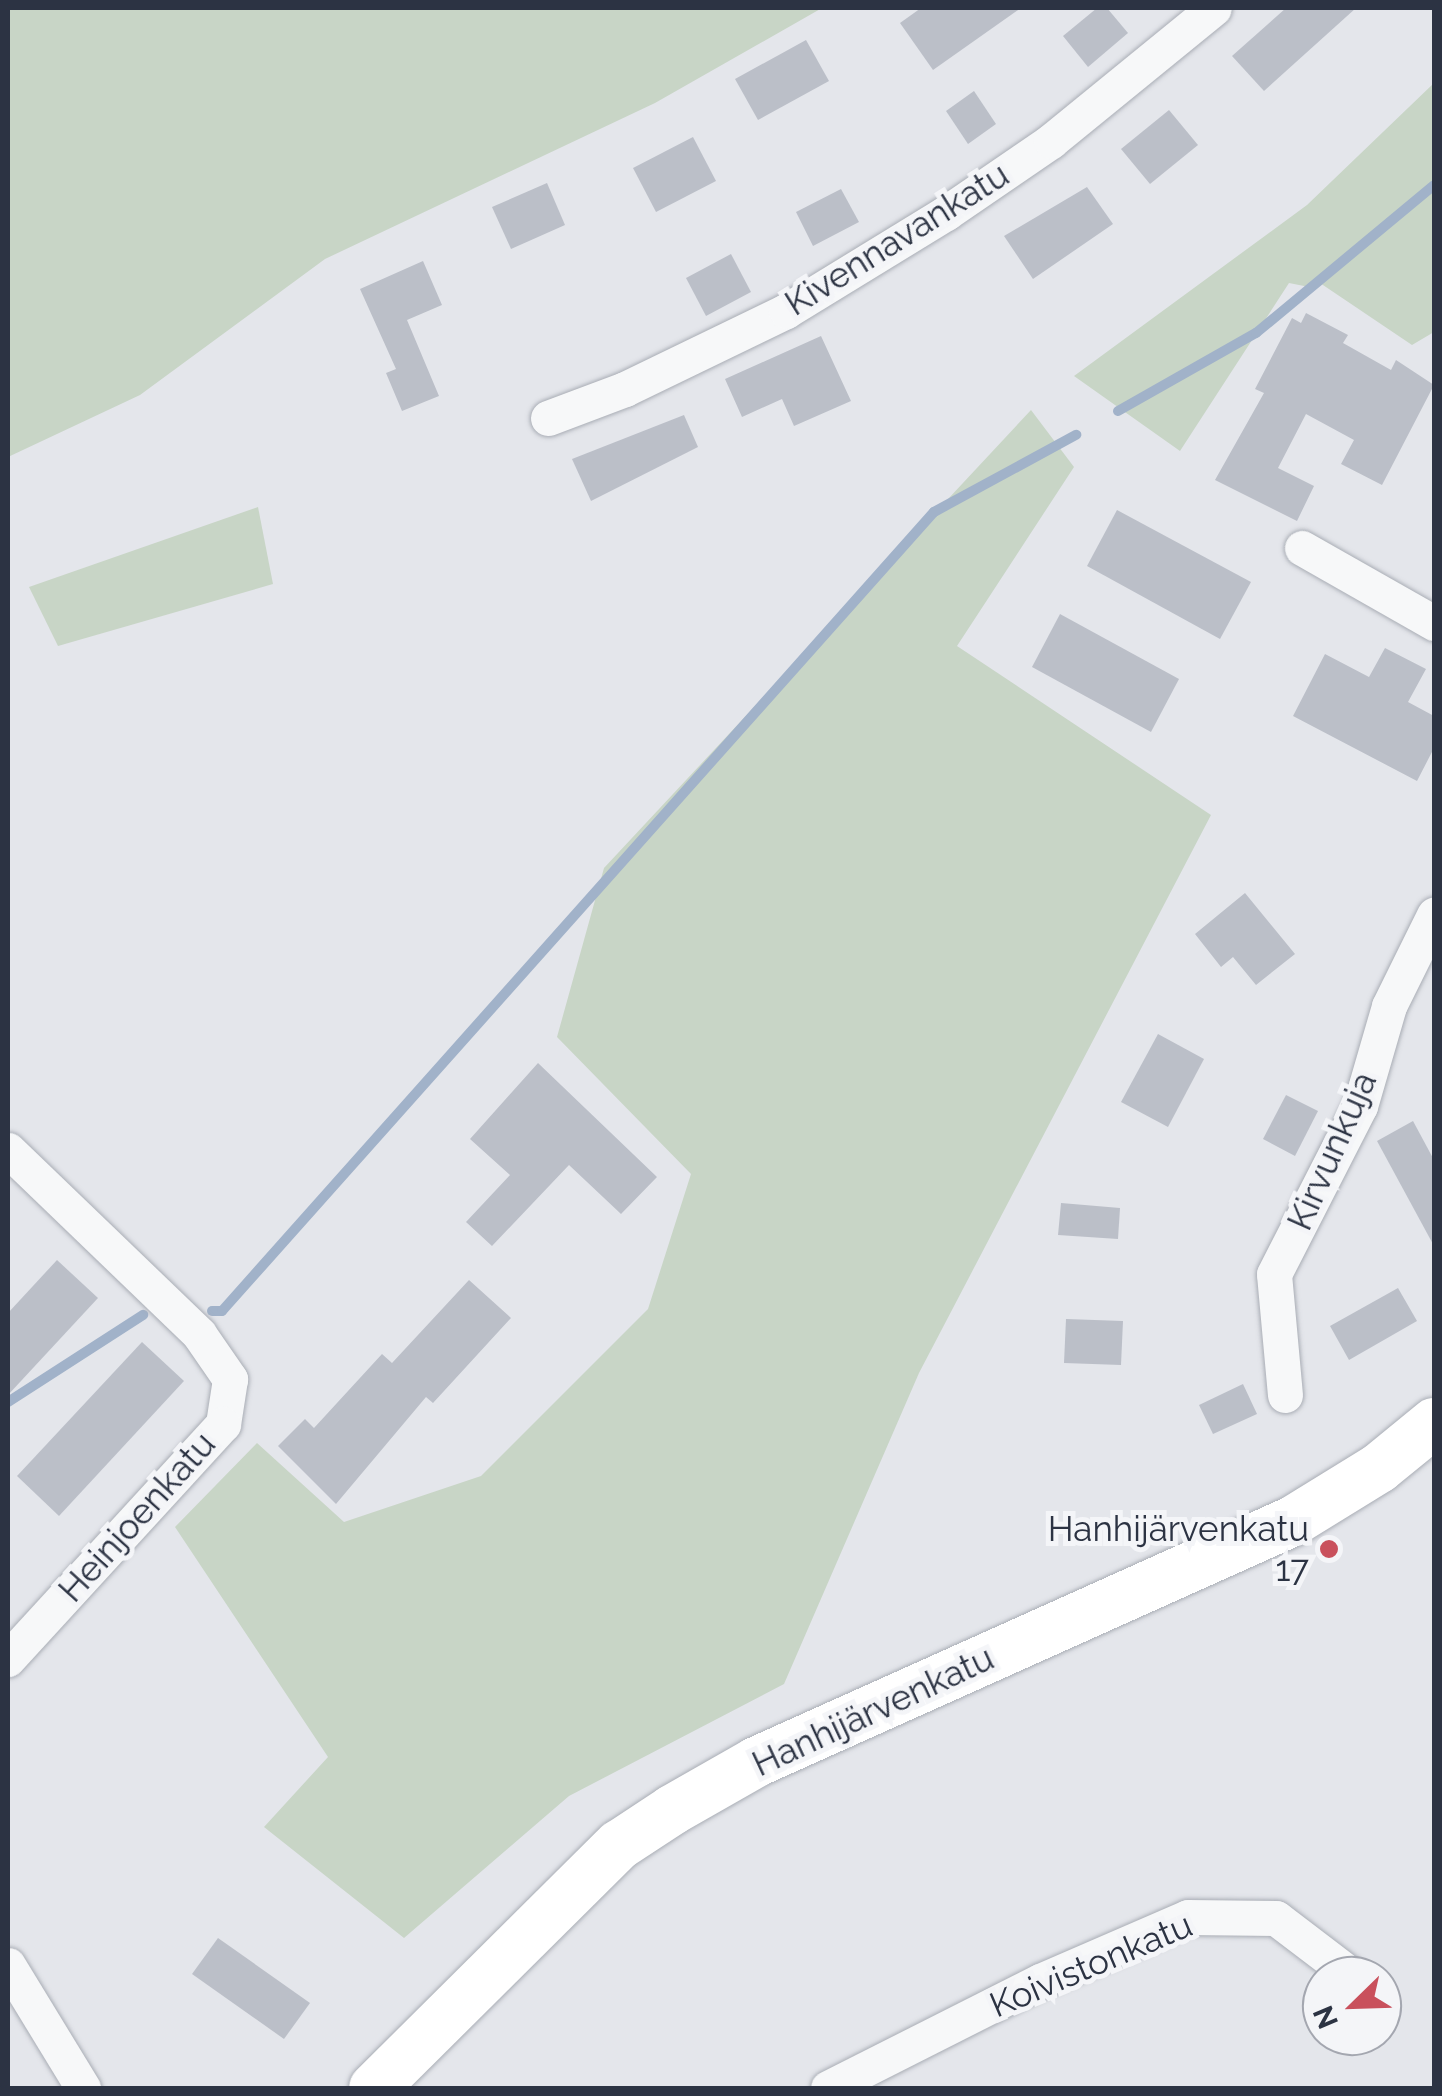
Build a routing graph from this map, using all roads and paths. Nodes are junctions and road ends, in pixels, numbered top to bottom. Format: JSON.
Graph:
{"nodes":[{"id":1,"x":1214,"y":8,"type":"edge"},
{"id":2,"x":548,"y":418,"type":"dead end"},
{"id":3,"x":1302,"y":548,"type":"dead end"},
{"id":4,"x":1434,"y":622,"type":"edge"},
{"id":5,"x":1434,"y":915,"type":"edge"},
{"id":6,"x":8,"y":1150,"type":"edge"},
{"id":7,"x":1285,"y":1395,"type":"dead end"},
{"id":8,"x":1434,"y":1423,"type":"edge"},
{"id":9,"x":8,"y":1659,"type":"edge"},
{"id":10,"x":1326,"y":1956,"type":"edge"},
{"id":11,"x":8,"y":1965,"type":"edge"},
{"id":12,"x":84,"y":2088,"type":"edge"},
{"id":13,"x":374,"y":2088,"type":"edge"},
{"id":14,"x":828,"y":2088,"type":"edge"}],
"edges":[{"from":1,"to":2,"type":"street","name":"Kivennavankatu"},
{"from":3,"to":4,"type":"street"},
{"from":5,"to":7,"type":"street","name":"Kirvunkuja"},
{"from":6,"to":9,"type":"street","name":"Heinjoenkatu"},
{"from":8,"to":13,"type":"street","name":"Hanhijärvenkatu"},
{"from":10,"to":14,"type":"street","name":"Koivistonkatu"},
{"from":11,"to":12,"type":"street"}]}
